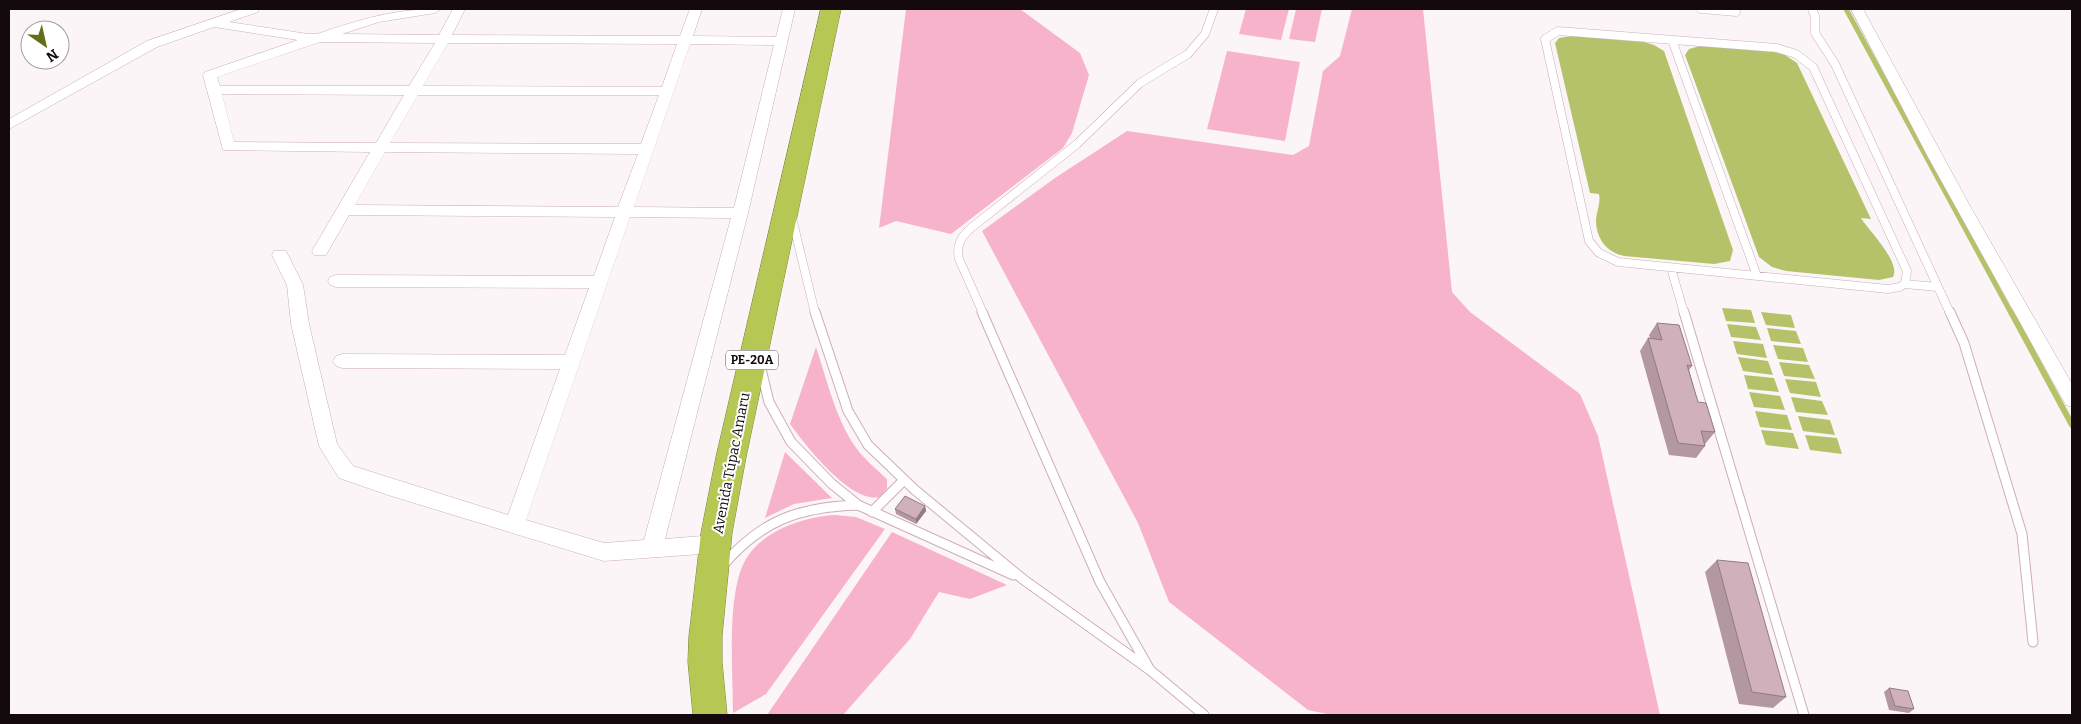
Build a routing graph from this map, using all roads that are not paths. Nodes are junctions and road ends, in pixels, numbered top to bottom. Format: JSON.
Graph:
{"nodes":[{"id":1,"x":253,"y":9,"type":"edge"},
{"id":2,"x":436,"y":9,"type":"edge"},
{"id":3,"x":460,"y":9,"type":"edge"},
{"id":4,"x":696,"y":9,"type":"edge"},
{"id":5,"x":789,"y":9,"type":"edge"},
{"id":6,"x":831,"y":9,"type":"edge"},
{"id":7,"x":1214,"y":9,"type":"edge"},
{"id":8,"x":1701,"y":9,"type":"edge"},
{"id":9,"x":1735,"y":9,"type":"edge"},
{"id":10,"x":1812,"y":9,"type":"edge"},
{"id":11,"x":1858,"y":9,"type":"edge"},
{"id":12,"x":213,"y":23,"type":"junction"},
{"id":13,"x":317,"y":38,"type":"junction"},
{"id":14,"x":444,"y":38,"type":"junction"},
{"id":15,"x":685,"y":40,"type":"junction"},
{"id":16,"x":782,"y":40,"type":"junction"},
{"id":17,"x":1672,"y":40,"type":"junction"},
{"id":18,"x":214,"y":90,"type":"junction"},
{"id":19,"x":414,"y":90,"type":"junction"},
{"id":20,"x":667,"y":91,"type":"junction"},
{"id":21,"x":9,"y":125,"type":"edge"},
{"id":22,"x":379,"y":148,"type":"junction"},
{"id":23,"x":647,"y":149,"type":"junction"},
{"id":24,"x":788,"y":202,"type":"junction"},
{"id":25,"x":342,"y":210,"type":"junction"},
{"id":26,"x":624,"y":212,"type":"junction"},
{"id":27,"x":740,"y":213,"type":"junction"},
{"id":28,"x":320,"y":251,"type":"dead end"},
{"id":29,"x":280,"y":255,"type":"dead end"},
{"id":30,"x":1671,"y":268,"type":"junction"},
{"id":31,"x":1757,"y":276,"type":"junction"},
{"id":32,"x":336,"y":282,"type":"dead end"},
{"id":33,"x":600,"y":282,"type":"junction"},
{"id":34,"x":1905,"y":284,"type":"junction"},
{"id":35,"x":1937,"y":287,"type":"junction"},
{"id":36,"x":756,"y":342,"type":"junction"},
{"id":37,"x":342,"y":361,"type":"dead end"},
{"id":38,"x":572,"y":362,"type":"junction"},
{"id":39,"x":2072,"y":400,"type":"edge"},
{"id":40,"x":904,"y":480,"type":"junction"},
{"id":41,"x":858,"y":505,"type":"junction"},
{"id":42,"x":872,"y":512,"type":"junction"},
{"id":43,"x":514,"y":525,"type":"junction"},
{"id":44,"x":715,"y":544,"type":"junction"},
{"id":45,"x":652,"y":549,"type":"junction"},
{"id":46,"x":1024,"y":580,"type":"junction"},
{"id":47,"x":709,"y":583,"type":"junction"},
{"id":48,"x":2033,"y":642,"type":"dead end"},
{"id":49,"x":1150,"y":670,"type":"junction"},
{"id":50,"x":710,"y":715,"type":"edge"},
{"id":51,"x":1204,"y":715,"type":"edge"},
{"id":52,"x":1804,"y":715,"type":"edge"}],
"edges":[{"from":1,"to":12,"type":"street"},
{"from":2,"to":13,"type":"street"},
{"from":3,"to":14,"type":"street"},
{"from":4,"to":15,"type":"street"},
{"from":5,"to":16,"type":"street"},
{"from":6,"to":24,"type":"highway","name":"Avenida Túpac Amaru","number":"PE-20A"},
{"from":7,"to":49,"type":"lane"},
{"from":8,"to":9,"type":"lane"},
{"from":10,"to":35,"type":"lane"},
{"from":11,"to":39,"type":"street"},
{"from":12,"to":13,"type":"street"},
{"from":12,"to":21,"type":"street"},
{"from":13,"to":14,"type":"street"},
{"from":13,"to":18,"type":"street"},
{"from":14,"to":15,"type":"street"},
{"from":14,"to":19,"type":"street"},
{"from":15,"to":16,"type":"street"},
{"from":15,"to":20,"type":"street"},
{"from":16,"to":27,"type":"street"},
{"from":17,"to":30,"type":"lane"},
{"from":17,"to":31,"type":"lane"},
{"from":17,"to":34,"type":"lane"},
{"from":18,"to":19,"type":"street"},
{"from":18,"to":22,"type":"street"},
{"from":19,"to":20,"type":"street"},
{"from":19,"to":22,"type":"street"},
{"from":20,"to":23,"type":"street"},
{"from":22,"to":23,"type":"street"},
{"from":22,"to":25,"type":"street"},
{"from":23,"to":26,"type":"street"},
{"from":24,"to":36,"type":"highway","name":"Avenida Túpac Amaru","number":"PE-20A"},
{"from":24,"to":40,"type":"lane"},
{"from":25,"to":26,"type":"street"},
{"from":25,"to":28,"type":"street"},
{"from":26,"to":27,"type":"street"},
{"from":26,"to":33,"type":"street"},
{"from":27,"to":45,"type":"street"},
{"from":29,"to":43,"type":"street"},
{"from":30,"to":31,"type":"lane"},
{"from":30,"to":52,"type":"lane"},
{"from":31,"to":34,"type":"lane"},
{"from":32,"to":33,"type":"street"},
{"from":33,"to":38,"type":"street"},
{"from":34,"to":35,"type":"lane"},
{"from":35,"to":48,"type":"lane"},
{"from":36,"to":41,"type":"lane"},
{"from":36,"to":44,"type":"highway","name":"Avenida Túpac Amaru","number":"PE-20A"},
{"from":37,"to":38,"type":"street"},
{"from":38,"to":43,"type":"street"},
{"from":40,"to":42,"type":"lane"},
{"from":40,"to":46,"type":"lane"},
{"from":41,"to":42,"type":"lane"},
{"from":41,"to":47,"type":"lane"},
{"from":42,"to":46,"type":"lane"},
{"from":43,"to":45,"type":"street"},
{"from":44,"to":45,"type":"street"},
{"from":44,"to":47,"type":"highway","name":"Avenida Túpac Amaru","number":"PE-20A"},
{"from":46,"to":49,"type":"lane"},
{"from":47,"to":50,"type":"highway","name":"Avenida Túpac Amaru","number":"PE-20A"},
{"from":49,"to":51,"type":"lane"}]}
